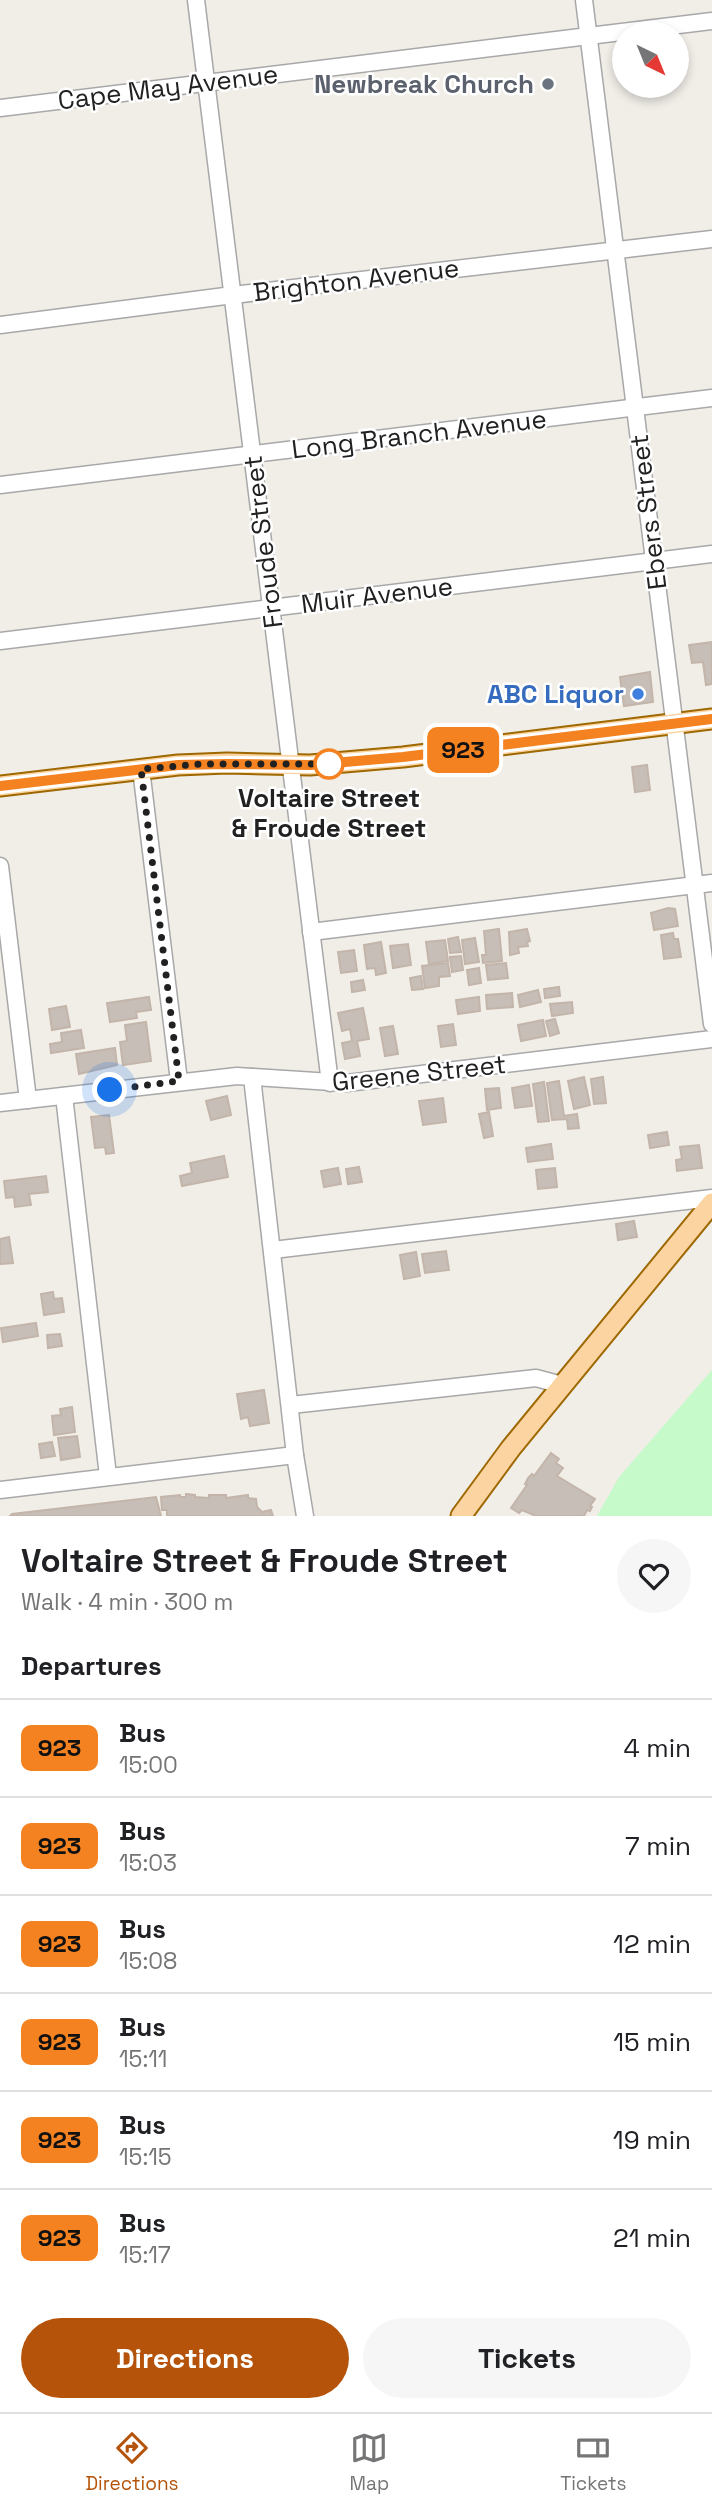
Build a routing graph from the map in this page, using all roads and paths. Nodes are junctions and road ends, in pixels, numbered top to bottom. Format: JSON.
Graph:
{"nodes":[{"id":1,"x":196,"y":0,"type":"edge"},
{"id":2,"x":584,"y":0,"type":"edge"},
{"id":3,"x":712,"y":21,"type":"edge"},
{"id":4,"x":588,"y":36,"type":"junction"},
{"id":5,"x":206,"y":82,"type":"junction"},
{"id":6,"x":0,"y":107,"type":"edge"},
{"id":7,"x":712,"y":239,"type":"edge"},
{"id":8,"x":616,"y":250,"type":"junction"},
{"id":9,"x":233,"y":295,"type":"junction"},
{"id":10,"x":0,"y":325,"type":"edge"},
{"id":11,"x":712,"y":398,"type":"edge"},
{"id":12,"x":635,"y":408,"type":"junction"},
{"id":13,"x":252,"y":454,"type":"junction"},
{"id":14,"x":0,"y":485,"type":"edge"},
{"id":15,"x":712,"y":554,"type":"edge"},
{"id":16,"x":653,"y":561,"type":"junction"},
{"id":17,"x":271,"y":608,"type":"junction"},
{"id":18,"x":0,"y":640,"type":"edge"},
{"id":19,"x":712,"y":719,"type":"edge"},
{"id":20,"x":674,"y":724,"type":"junction"},
{"id":21,"x":292,"y":765,"type":"junction"},
{"id":22,"x":141,"y":769,"type":"junction"},
{"id":23,"x":0,"y":786,"type":"edge"},
{"id":24,"x":0,"y":866,"type":"edge"},
{"id":25,"x":712,"y":883,"type":"edge"},
{"id":26,"x":694,"y":885,"type":"junction"},
{"id":27,"x":312,"y":932,"type":"junction"},
{"id":28,"x":712,"y":1024,"type":"edge"},
{"id":29,"x":712,"y":1039,"type":"edge"},
{"id":30,"x":252,"y":1077,"type":"junction"},
{"id":31,"x":179,"y":1081,"type":"junction"},
{"id":32,"x":330,"y":1083,"type":"junction"},
{"id":33,"x":64,"y":1096,"type":"junction"},
{"id":34,"x":28,"y":1100,"type":"junction"},
{"id":35,"x":0,"y":1103,"type":"edge"},
{"id":36,"x":712,"y":1201,"type":"edge"},
{"id":37,"x":274,"y":1250,"type":"junction"},
{"id":38,"x":562,"y":1385,"type":"junction"},
{"id":39,"x":291,"y":1405,"type":"junction"},
{"id":40,"x":295,"y":1455,"type":"junction"},
{"id":41,"x":108,"y":1476,"type":"junction"},
{"id":42,"x":0,"y":1490,"type":"edge"},
{"id":43,"x":305,"y":1516,"type":"edge"},
{"id":44,"x":461,"y":1516,"type":"edge"}],
"edges":[{"from":1,"to":5,"type":"street","name":"Froude Street"},
{"from":2,"to":4,"type":"street","name":"Ebers Street"},
{"from":3,"to":4,"type":"street","name":"Cape May Avenue"},
{"from":4,"to":5,"type":"street","name":"Cape May Avenue"},
{"from":4,"to":8,"type":"street","name":"Ebers Street"},
{"from":5,"to":6,"type":"street","name":"Cape May Avenue"},
{"from":5,"to":9,"type":"street","name":"Froude Street"},
{"from":7,"to":8,"type":"street","name":"Brighton Avenue"},
{"from":8,"to":9,"type":"street","name":"Brighton Avenue"},
{"from":8,"to":12,"type":"street","name":"Ebers Street"},
{"from":9,"to":10,"type":"street","name":"Brighton Avenue"},
{"from":9,"to":13,"type":"street","name":"Froude Street"},
{"from":11,"to":12,"type":"street","name":"Long Branch Avenue"},
{"from":12,"to":13,"type":"street","name":"Long Branch Avenue"},
{"from":12,"to":16,"type":"street","name":"Ebers Street"},
{"from":13,"to":14,"type":"street","name":"Long Branch Avenue"},
{"from":13,"to":17,"type":"street","name":"Froude Street"},
{"from":15,"to":16,"type":"street","name":"Muir Avenue"},
{"from":16,"to":17,"type":"street","name":"Muir Avenue"},
{"from":16,"to":20,"type":"street","name":"Ebers Street"},
{"from":17,"to":18,"type":"street","name":"Muir Avenue"},
{"from":17,"to":21,"type":"street","name":"Froude Street"},
{"from":19,"to":20,"type":"main road"},
{"from":20,"to":21,"type":"main road"},
{"from":20,"to":26,"type":"street","name":"Ebers Street"},
{"from":21,"to":22,"type":"main road"},
{"from":21,"to":27,"type":"street","name":"Froude Street"},
{"from":22,"to":23,"type":"main road"},
{"from":22,"to":31,"type":"street"},
{"from":24,"to":34,"type":"street"},
{"from":25,"to":26,"type":"street"},
{"from":26,"to":27,"type":"street"},
{"from":26,"to":28,"type":"street","name":"Ebers Street"},
{"from":27,"to":32,"type":"street","name":"Froude Street"},
{"from":29,"to":32,"type":"street","name":"Greene Street"},
{"from":30,"to":31,"type":"street","name":"Greene Street"},
{"from":30,"to":32,"type":"street","name":"Greene Street"},
{"from":30,"to":37,"type":"street"},
{"from":31,"to":33,"type":"street","name":"Greene Street"},
{"from":33,"to":34,"type":"street","name":"Greene Street"},
{"from":33,"to":41,"type":"street"},
{"from":34,"to":35,"type":"street","name":"Greene Street"},
{"from":36,"to":37,"type":"street"},
{"from":36,"to":38,"type":"main road"},
{"from":37,"to":39,"type":"street"},
{"from":38,"to":39,"type":"street"},
{"from":38,"to":44,"type":"main road"},
{"from":39,"to":40,"type":"street"},
{"from":40,"to":41,"type":"street"},
{"from":40,"to":43,"type":"street"},
{"from":41,"to":42,"type":"street"}]}
